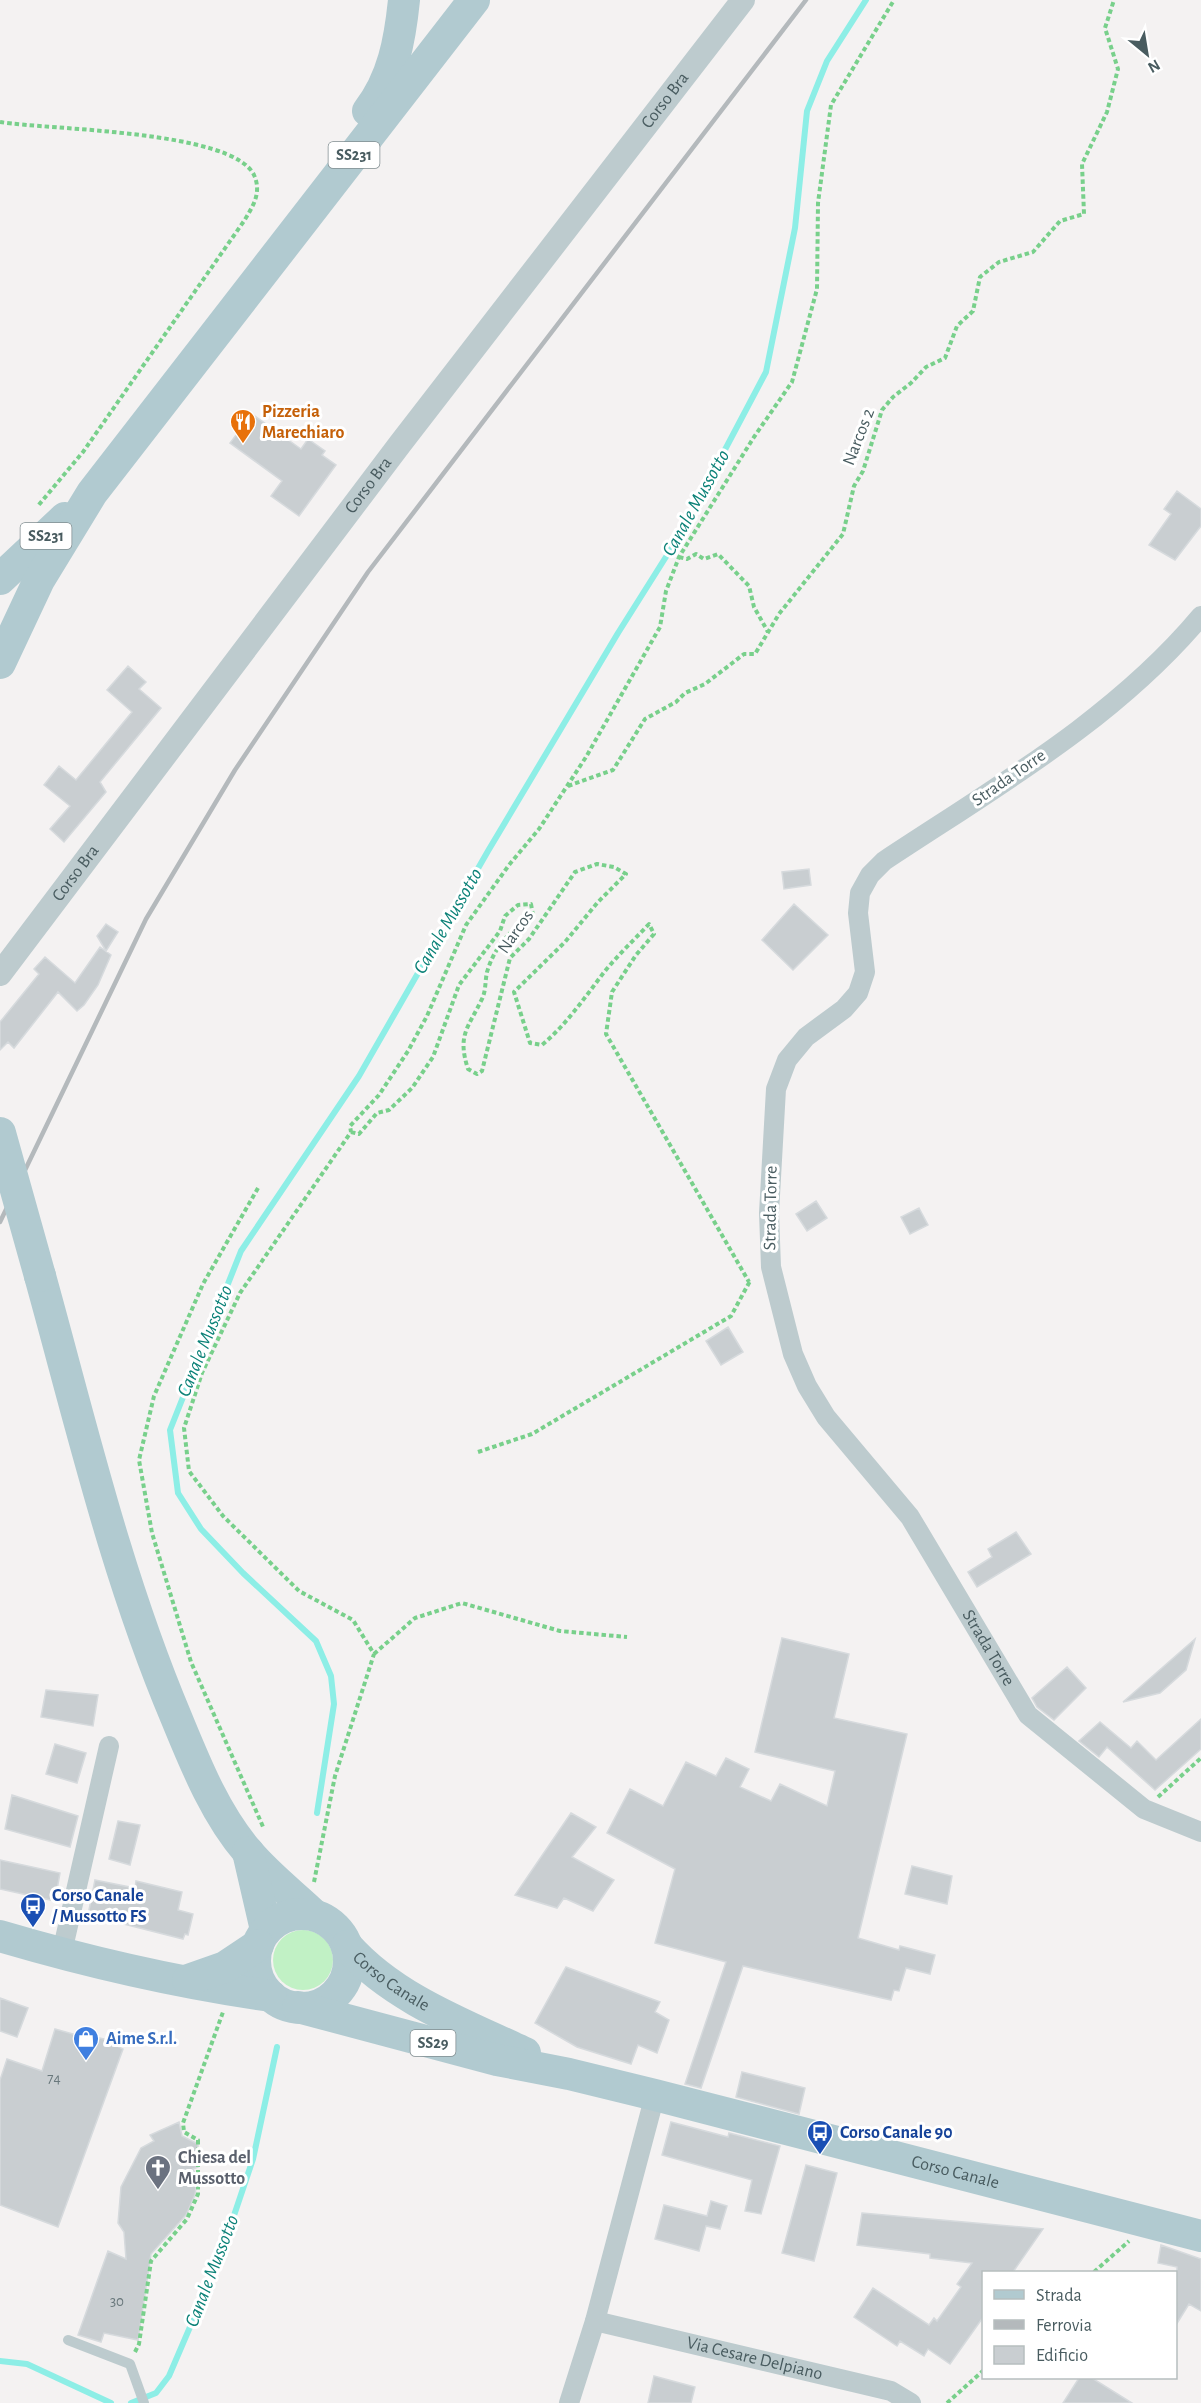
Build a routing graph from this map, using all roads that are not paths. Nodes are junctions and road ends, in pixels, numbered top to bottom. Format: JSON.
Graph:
{"nodes":[{"id":1,"x":404,"y":0,"type":"edge"},
{"id":2,"x":474,"y":0,"type":"edge"},
{"id":3,"x":743,"y":0,"type":"edge"},
{"id":4,"x":234,"y":311,"type":"junction"},
{"id":5,"x":92,"y":493,"type":"junction"},
{"id":6,"x":0,"y":579,"type":"edge"},
{"id":7,"x":1201,"y":616,"type":"edge"},
{"id":8,"x":0,"y":663,"type":"edge"},
{"id":9,"x":0,"y":974,"type":"edge"},
{"id":10,"x":0,"y":1133,"type":"edge"},
{"id":11,"x":109,"y":1746,"type":"dead end"},
{"id":12,"x":1201,"y":1832,"type":"edge"},
{"id":13,"x":257,"y":1844,"type":"junction"},
{"id":14,"x":314,"y":1915,"type":"junction"},
{"id":15,"x":0,"y":1936,"type":"edge"},
{"id":16,"x":262,"y":1938,"type":"junction"},
{"id":17,"x":347,"y":1946,"type":"junction"},
{"id":18,"x":0,"y":1948,"type":"edge"},
{"id":19,"x":51,"y":1950,"type":"junction"},
{"id":20,"x":188,"y":1980,"type":"junction"},
{"id":21,"x":285,"y":2002,"type":"junction"},
{"id":22,"x":569,"y":2074,"type":"junction"},
{"id":23,"x":655,"y":2095,"type":"junction"},
{"id":24,"x":1201,"y":2236,"type":"edge"},
{"id":25,"x":595,"y":2321,"type":"junction"},
{"id":26,"x":68,"y":2340,"type":"dead end"},
{"id":27,"x":144,"y":2403,"type":"edge"},
{"id":28,"x":569,"y":2403,"type":"edge"},
{"id":29,"x":911,"y":2403,"type":"edge"}],
"edges":[{"from":1,"to":4,"type":"main road"},
{"from":2,"to":4,"type":"main road","number":"SS231"},
{"from":3,"to":9,"type":"street","name":"Corso Bra"},
{"from":4,"to":5,"type":"main road","number":"SS231"},
{"from":5,"to":6,"type":"main road","number":"SS231"},
{"from":5,"to":8,"type":"main road"},
{"from":7,"to":12,"type":"street","name":"Strada Torre"},
{"from":10,"to":13,"type":"main road","bridge":true},
{"from":11,"to":19,"type":"street"},
{"from":13,"to":14,"type":"main road"},
{"from":13,"to":16,"type":"main road"},
{"from":14,"to":16,"type":"main road"},
{"from":14,"to":17,"type":"main road"},
{"from":15,"to":19,"type":"main road","name":"Corso Canale","number":"SS29"},
{"from":16,"to":20,"type":"main road","name":"Corso Canale","number":"SS29"},
{"from":16,"to":21,"type":"main road"},
{"from":17,"to":21,"type":"main road"},
{"from":17,"to":22,"type":"main road","name":"Corso Canale","number":"SS29"},
{"from":18,"to":19,"type":"main road","name":"Corso Canale","number":"SS29"},
{"from":19,"to":20,"type":"main road","name":"Corso Canale","number":"SS29"},
{"from":20,"to":21,"type":"main road","name":"Corso Canale","number":"SS29"},
{"from":21,"to":22,"type":"main road","name":"Corso Canale","number":"SS29"},
{"from":22,"to":23,"type":"main road","name":"Corso Canale","number":"SS29"},
{"from":23,"to":24,"type":"main road","name":"Corso Canale","number":"SS29"},
{"from":23,"to":25,"type":"street"},
{"from":25,"to":28,"type":"street"},
{"from":25,"to":29,"type":"street","name":"Via Cesare Delpiano"},
{"from":26,"to":27,"type":"lane"}]}
